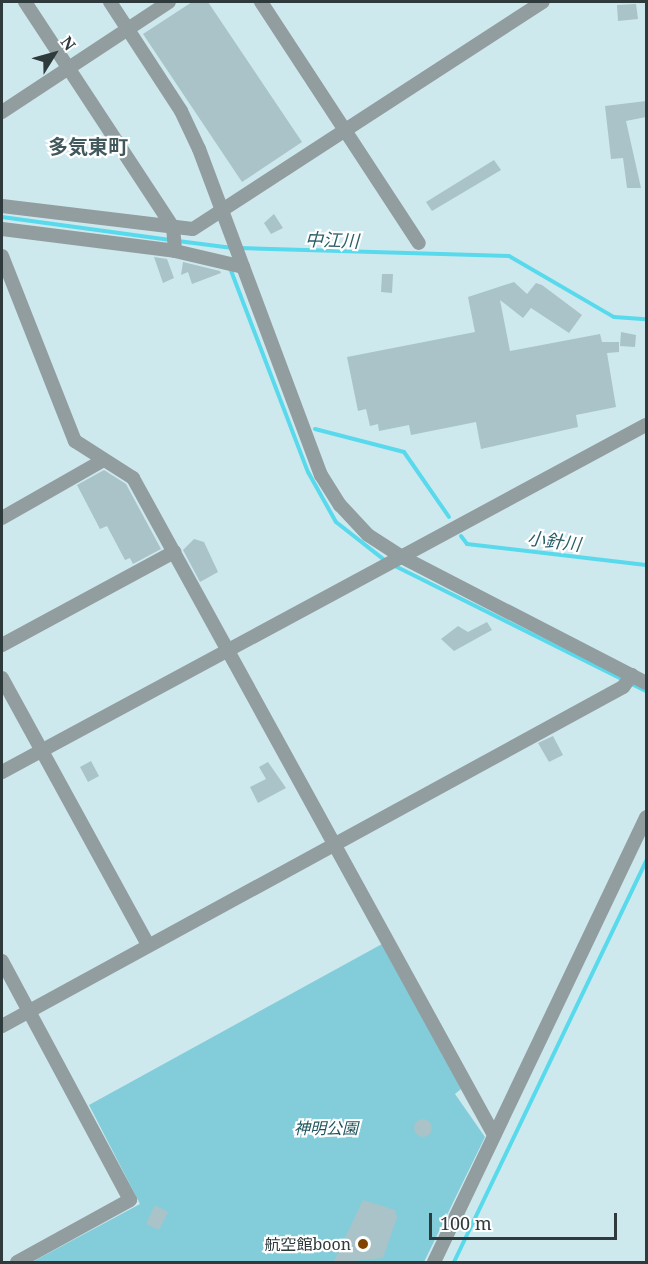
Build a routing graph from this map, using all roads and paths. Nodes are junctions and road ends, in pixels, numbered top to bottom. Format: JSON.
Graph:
{"nodes":[{"id":1,"x":25,"y":2,"type":"edge"},
{"id":2,"x":110,"y":2,"type":"edge"},
{"id":3,"x":169,"y":2,"type":"edge"},
{"id":4,"x":261,"y":2,"type":"edge"},
{"id":5,"x":543,"y":2,"type":"edge"},
{"id":6,"x":128,"y":28,"type":"junction"},
{"id":7,"x":69,"y":68,"type":"junction"},
{"id":8,"x":2,"y":112,"type":"edge"},
{"id":9,"x":344,"y":129,"type":"junction"},
{"id":10,"x":2,"y":206,"type":"edge"},
{"id":11,"x":222,"y":213,"type":"junction"},
{"id":12,"x":2,"y":229,"type":"edge"},
{"id":13,"x":174,"y":230,"type":"junction"},
{"id":14,"x":419,"y":243,"type":"dead end"},
{"id":15,"x":175,"y":251,"type":"junction"},
{"id":16,"x":2,"y":256,"type":"edge"},
{"id":17,"x":242,"y":264,"type":"junction"},
{"id":18,"x":646,"y":425,"type":"edge"},
{"id":19,"x":102,"y":461,"type":"junction"},
{"id":20,"x":2,"y":518,"type":"edge"},
{"id":21,"x":174,"y":552,"type":"junction"},
{"id":22,"x":398,"y":557,"type":"junction"},
{"id":23,"x":2,"y":645,"type":"edge"},
{"id":24,"x":227,"y":650,"type":"junction"},
{"id":25,"x":632,"y":675,"type":"junction"},
{"id":26,"x":2,"y":678,"type":"edge"},
{"id":27,"x":646,"y":683,"type":"edge"},
{"id":28,"x":41,"y":750,"type":"junction"},
{"id":29,"x":2,"y":772,"type":"edge"},
{"id":30,"x":646,"y":817,"type":"edge"},
{"id":31,"x":334,"y":844,"type":"junction"},
{"id":32,"x":148,"y":945,"type":"junction"},
{"id":33,"x":2,"y":961,"type":"edge"},
{"id":34,"x":28,"y":1011,"type":"junction"},
{"id":35,"x":2,"y":1026,"type":"edge"},
{"id":36,"x":494,"y":1135,"type":"junction"},
{"id":37,"x":17,"y":1263,"type":"edge"},
{"id":38,"x":434,"y":1263,"type":"edge"}],
"edges":[{"from":1,"to":7,"type":"street"},
{"from":2,"to":6,"type":"street"},
{"from":3,"to":6,"type":"street"},
{"from":4,"to":9,"type":"street"},
{"from":5,"to":9,"type":"street"},
{"from":6,"to":7,"type":"street"},
{"from":6,"to":11,"type":"street"},
{"from":7,"to":8,"type":"street"},
{"from":7,"to":13,"type":"street"},
{"from":9,"to":11,"type":"street"},
{"from":9,"to":14,"type":"street"},
{"from":10,"to":13,"type":"street"},
{"from":11,"to":13,"type":"street"},
{"from":11,"to":17,"type":"street"},
{"from":12,"to":15,"type":"street"},
{"from":13,"to":15,"type":"street"},
{"from":15,"to":17,"type":"street"},
{"from":16,"to":19,"type":"street"},
{"from":17,"to":22,"type":"street"},
{"from":18,"to":22,"type":"street"},
{"from":19,"to":20,"type":"street"},
{"from":19,"to":21,"type":"street"},
{"from":21,"to":23,"type":"street"},
{"from":21,"to":24,"type":"street"},
{"from":22,"to":24,"type":"street"},
{"from":22,"to":25,"type":"street"},
{"from":24,"to":28,"type":"street"},
{"from":24,"to":31,"type":"street"},
{"from":25,"to":27,"type":"street"},
{"from":25,"to":31,"type":"street"},
{"from":26,"to":28,"type":"street"},
{"from":28,"to":29,"type":"street"},
{"from":28,"to":32,"type":"street"},
{"from":30,"to":36,"type":"street"},
{"from":31,"to":32,"type":"street"},
{"from":31,"to":36,"type":"street"},
{"from":32,"to":34,"type":"street"},
{"from":33,"to":34,"type":"street"},
{"from":34,"to":35,"type":"street"},
{"from":34,"to":37,"type":"street"},
{"from":36,"to":38,"type":"street"}]}
